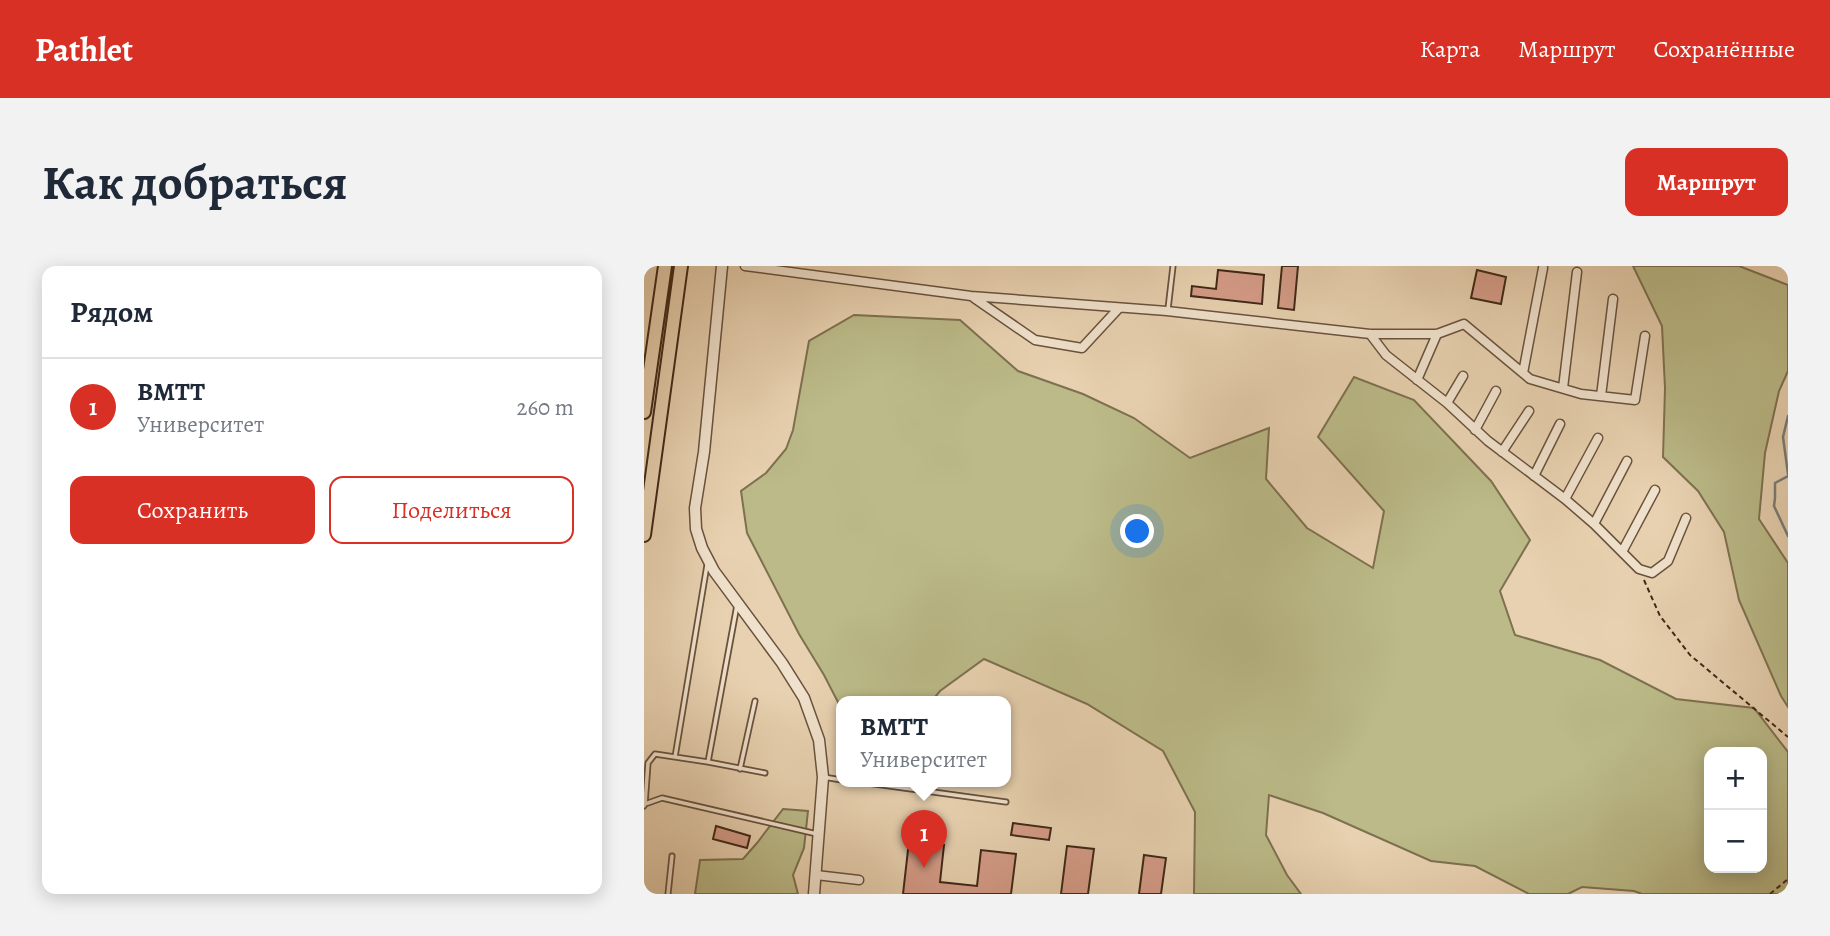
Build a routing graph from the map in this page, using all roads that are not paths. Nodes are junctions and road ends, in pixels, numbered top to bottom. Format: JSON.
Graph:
{"nodes":[{"id":1,"x":666,"y":266,"type":"edge"},
{"id":2,"x":681,"y":266,"type":"edge"},
{"id":3,"x":722,"y":266,"type":"edge"},
{"id":4,"x":745,"y":266,"type":"edge"},
{"id":5,"x":1173,"y":266,"type":"edge"},
{"id":6,"x":1543,"y":268,"type":"dead end"},
{"id":7,"x":1577,"y":272,"type":"dead end"},
{"id":8,"x":971,"y":296,"type":"junction"},
{"id":9,"x":1613,"y":299,"type":"dead end"},
{"id":10,"x":1119,"y":308,"type":"junction"},
{"id":11,"x":1167,"y":311,"type":"junction"},
{"id":12,"x":1370,"y":334,"type":"junction"},
{"id":13,"x":1437,"y":334,"type":"junction"},
{"id":14,"x":1645,"y":336,"type":"dead end"},
{"id":15,"x":1523,"y":373,"type":"junction"},
{"id":16,"x":1463,"y":376,"type":"dead end"},
{"id":17,"x":1417,"y":380,"type":"junction"},
{"id":18,"x":1563,"y":388,"type":"junction"},
{"id":19,"x":1496,"y":391,"type":"dead end"},
{"id":20,"x":1601,"y":396,"type":"junction"},
{"id":21,"x":1447,"y":403,"type":"junction"},
{"id":22,"x":1529,"y":411,"type":"dead end"},
{"id":23,"x":644,"y":412,"type":"edge"},
{"id":24,"x":1560,"y":424,"type":"dead end"},
{"id":25,"x":1475,"y":429,"type":"junction"},
{"id":26,"x":1598,"y":438,"type":"dead end"},
{"id":27,"x":1502,"y":452,"type":"junction"},
{"id":28,"x":1627,"y":461,"type":"dead end"},
{"id":29,"x":1534,"y":476,"type":"junction"},
{"id":30,"x":1655,"y":490,"type":"dead end"},
{"id":31,"x":1565,"y":499,"type":"junction"},
{"id":32,"x":1686,"y":518,"type":"dead end"},
{"id":33,"x":1594,"y":524,"type":"junction"},
{"id":34,"x":644,"y":535,"type":"edge"},
{"id":35,"x":1622,"y":552,"type":"junction"},
{"id":36,"x":708,"y":559,"type":"junction"},
{"id":37,"x":737,"y":603,"type":"junction"},
{"id":38,"x":755,"y":701,"type":"dead end"},
{"id":39,"x":675,"y":757,"type":"junction"},
{"id":40,"x":708,"y":762,"type":"junction"},
{"id":41,"x":740,"y":769,"type":"junction"},
{"id":42,"x":765,"y":773,"type":"dead end"},
{"id":43,"x":823,"y":777,"type":"junction"},
{"id":44,"x":836,"y":779,"type":"edge"},
{"id":45,"x":896,"y":787,"type":"edge"},
{"id":46,"x":1006,"y":802,"type":"dead end"},
{"id":47,"x":645,"y":805,"type":"edge"},
{"id":48,"x":819,"y":834,"type":"junction"},
{"id":49,"x":672,"y":856,"type":"dead end"},
{"id":50,"x":816,"y":875,"type":"junction"},
{"id":51,"x":859,"y":880,"type":"dead end"},
{"id":52,"x":668,"y":894,"type":"edge"},
{"id":53,"x":814,"y":894,"type":"edge"}],
"edges":[{"from":1,"to":23,"type":"highway"},
{"from":2,"to":34,"type":"highway"},
{"from":3,"to":36,"type":"street"},
{"from":4,"to":8,"type":"street"},
{"from":5,"to":11,"type":"lane"},
{"from":6,"to":15,"type":"street"},
{"from":7,"to":18,"type":"street"},
{"from":8,"to":10,"type":"street"},
{"from":8,"to":10,"type":"street"},
{"from":9,"to":20,"type":"street"},
{"from":10,"to":11,"type":"street"},
{"from":11,"to":12,"type":"street"},
{"from":12,"to":13,"type":"street"},
{"from":12,"to":17,"type":"street"},
{"from":13,"to":15,"type":"street"},
{"from":13,"to":17,"type":"street"},
{"from":14,"to":20,"type":"street"},
{"from":15,"to":18,"type":"street"},
{"from":16,"to":21,"type":"street"},
{"from":17,"to":21,"type":"street"},
{"from":18,"to":20,"type":"street"},
{"from":19,"to":25,"type":"street"},
{"from":21,"to":25,"type":"street"},
{"from":22,"to":27,"type":"street"},
{"from":24,"to":29,"type":"street"},
{"from":25,"to":27,"type":"street"},
{"from":26,"to":31,"type":"street"},
{"from":27,"to":29,"type":"street"},
{"from":28,"to":33,"type":"street"},
{"from":29,"to":31,"type":"street"},
{"from":30,"to":35,"type":"street"},
{"from":31,"to":33,"type":"street"},
{"from":32,"to":35,"type":"street"},
{"from":33,"to":35,"type":"street"},
{"from":36,"to":37,"type":"street"},
{"from":36,"to":39,"type":"lane"},
{"from":37,"to":40,"type":"lane"},
{"from":37,"to":43,"type":"street"},
{"from":38,"to":41,"type":"lane"},
{"from":39,"to":40,"type":"lane"},
{"from":39,"to":47,"type":"lane"},
{"from":40,"to":41,"type":"lane"},
{"from":41,"to":42,"type":"lane"},
{"from":43,"to":44,"type":"lane"},
{"from":43,"to":48,"type":"street"},
{"from":45,"to":46,"type":"lane"},
{"from":47,"to":48,"type":"lane"},
{"from":48,"to":50,"type":"street"},
{"from":49,"to":52,"type":"lane"},
{"from":50,"to":51,"type":"street"},
{"from":50,"to":53,"type":"street"}]}
